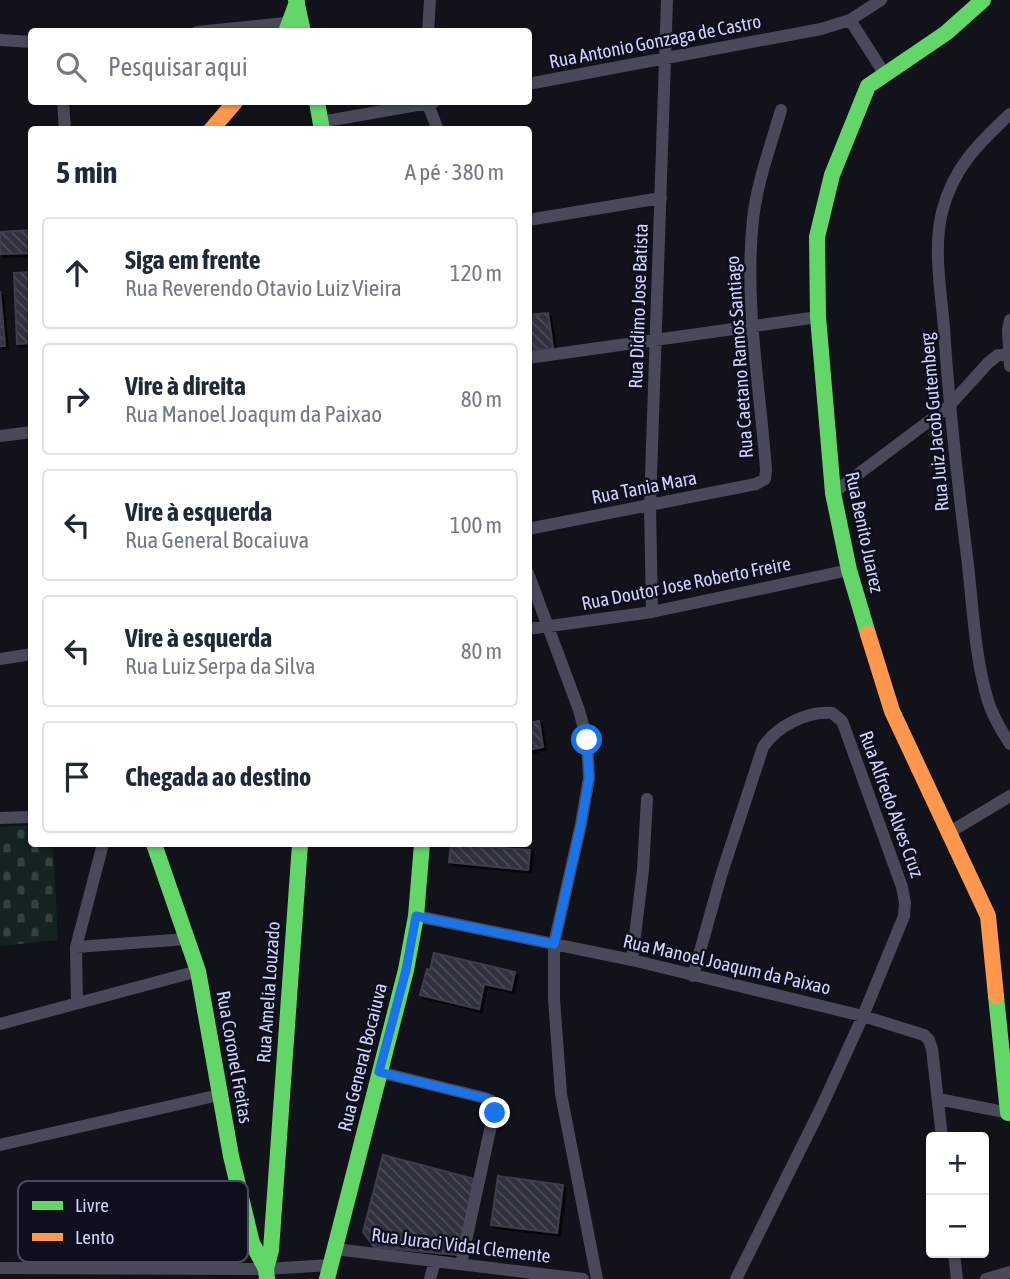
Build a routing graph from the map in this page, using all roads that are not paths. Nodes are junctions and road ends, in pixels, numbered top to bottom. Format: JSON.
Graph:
{"nodes":[{"id":1,"x":430,"y":0,"type":"edge"},
{"id":2,"x":667,"y":0,"type":"edge"},
{"id":3,"x":881,"y":0,"type":"edge"},
{"id":4,"x":983,"y":0,"type":"edge"},
{"id":5,"x":297,"y":1,"type":"edge"},
{"id":6,"x":850,"y":20,"type":"junction"},
{"id":7,"x":295,"y":27,"type":"edge"},
{"id":8,"x":275,"y":28,"type":"edge"},
{"id":9,"x":428,"y":28,"type":"edge"},
{"id":10,"x":0,"y":40,"type":"edge"},
{"id":11,"x":28,"y":43,"type":"edge"},
{"id":12,"x":666,"y":58,"type":"junction"},
{"id":13,"x":884,"y":73,"type":"junction"},
{"id":14,"x":532,"y":83,"type":"edge"},
{"id":15,"x":64,"y":105,"type":"edge"},
{"id":16,"x":232,"y":105,"type":"edge"},
{"id":17,"x":318,"y":105,"type":"edge"},
{"id":18,"x":416,"y":105,"type":"edge"},
{"id":19,"x":430,"y":105,"type":"edge"},
{"id":20,"x":781,"y":110,"type":"dead end"},
{"id":21,"x":1010,"y":114,"type":"edge"},
{"id":22,"x":65,"y":126,"type":"edge"},
{"id":23,"x":214,"y":126,"type":"edge"},
{"id":24,"x":321,"y":126,"type":"edge"},
{"id":25,"x":437,"y":126,"type":"edge"},
{"id":26,"x":661,"y":198,"type":"junction"},
{"id":27,"x":532,"y":219,"type":"edge"},
{"id":28,"x":818,"y":317,"type":"junction"},
{"id":29,"x":1010,"y":320,"type":"edge"},
{"id":30,"x":753,"y":325,"type":"junction"},
{"id":31,"x":657,"y":338,"type":"junction"},
{"id":32,"x":532,"y":357,"type":"edge"},
{"id":33,"x":1009,"y":358,"type":"edge"},
{"id":34,"x":949,"y":407,"type":"junction"},
{"id":35,"x":28,"y":432,"type":"edge"},
{"id":36,"x":0,"y":436,"type":"edge"},
{"id":37,"x":765,"y":479,"type":"joint"},
{"id":38,"x":833,"y":493,"type":"junction"},
{"id":39,"x":650,"y":506,"type":"junction"},
{"id":40,"x":532,"y":528,"type":"edge"},
{"id":41,"x":849,"y":570,"type":"junction"},
{"id":42,"x":532,"y":585,"type":"edge"},
{"id":43,"x":652,"y":612,"type":"junction"},
{"id":44,"x":547,"y":628,"type":"junction"},
{"id":45,"x":532,"y":629,"type":"edge"},
{"id":46,"x":28,"y":655,"type":"edge"},
{"id":47,"x":0,"y":659,"type":"edge"},
{"id":48,"x":1010,"y":744,"type":"edge"},
{"id":49,"x":1010,"y":796,"type":"edge"},
{"id":50,"x":647,"y":799,"type":"dead end"},
{"id":51,"x":28,"y":817,"type":"edge"},
{"id":52,"x":0,"y":818,"type":"edge"},
{"id":53,"x":950,"y":832,"type":"junction"},
{"id":54,"x":102,"y":847,"type":"edge"},
{"id":55,"x":155,"y":847,"type":"edge"},
{"id":56,"x":300,"y":847,"type":"edge"},
{"id":57,"x":422,"y":847,"type":"edge"},
{"id":58,"x":416,"y":916,"type":"junction"},
{"id":59,"x":188,"y":939,"type":"junction"},
{"id":60,"x":554,"y":944,"type":"junction"},
{"id":61,"x":76,"y":947,"type":"junction"},
{"id":62,"x":632,"y":960,"type":"junction"},
{"id":63,"x":198,"y":971,"type":"junction"},
{"id":64,"x":693,"y":976,"type":"junction"},
{"id":65,"x":77,"y":1003,"type":"junction"},
{"id":66,"x":863,"y":1016,"type":"junction"},
{"id":67,"x":0,"y":1024,"type":"edge"},
{"id":68,"x":379,"y":1072,"type":"junction"},
{"id":69,"x":219,"y":1096,"type":"junction"},
{"id":70,"x":938,"y":1099,"type":"junction"},
{"id":71,"x":1009,"y":1113,"type":"edge"},
{"id":72,"x":941,"y":1132,"type":"edge"},
{"id":73,"x":0,"y":1145,"type":"edge"},
{"id":74,"x":238,"y":1181,"type":"edge"},
{"id":75,"x":248,"y":1225,"type":"edge"},
{"id":76,"x":955,"y":1258,"type":"edge"},
{"id":77,"x":435,"y":1261,"type":"junction"},
{"id":78,"x":331,"y":1264,"type":"edge"},
{"id":79,"x":461,"y":1264,"type":"junction"},
{"id":80,"x":0,"y":1268,"type":"edge"},
{"id":81,"x":1010,"y":1272,"type":"edge"},
{"id":82,"x":267,"y":1274,"type":"edge"},
{"id":83,"x":533,"y":1276,"type":"edge"},
{"id":84,"x":430,"y":1279,"type":"edge"},
{"id":85,"x":583,"y":1279,"type":"edge"},
{"id":86,"x":597,"y":1279,"type":"edge"},
{"id":87,"x":736,"y":1279,"type":"edge"},
{"id":88,"x":957,"y":1279,"type":"edge"},
{"id":89,"x":986,"y":1279,"type":"edge"}],
"edges":[{"from":1,"to":9,"type":"street"},
{"from":2,"to":12,"type":"street","name":"Rua Didimo Jose Batista"},
{"from":3,"to":6,"type":"street"},
{"from":4,"to":13,"type":"street","name":"Rua Benito Juarez"},
{"from":5,"to":7,"type":"street"},
{"from":6,"to":12,"type":"street","name":"Rua Antonio Gonzaga de Castro"},
{"from":6,"to":13,"type":"street"},
{"from":7,"to":8,"type":"street"},
{"from":10,"to":11,"type":"street"},
{"from":12,"to":14,"type":"street","name":"Rua Antonio Gonzaga de Castro"},
{"from":12,"to":26,"type":"street","name":"Rua Didimo Jose Batista"},
{"from":13,"to":28,"type":"street","name":"Rua Benito Juarez"},
{"from":15,"to":22,"type":"street"},
{"from":16,"to":23,"type":"street"},
{"from":17,"to":24,"type":"street"},
{"from":18,"to":24,"type":"street"},
{"from":19,"to":25,"type":"street"},
{"from":20,"to":30,"type":"street","name":"Rua Caetano Ramos Santiago"},
{"from":21,"to":34,"type":"street","name":"Rua Juiz Jacob Gutemberg"},
{"from":26,"to":27,"type":"street"},
{"from":26,"to":31,"type":"street","name":"Rua Didimo Jose Batista"},
{"from":28,"to":30,"type":"street"},
{"from":28,"to":38,"type":"street","name":"Rua Benito Juarez"},
{"from":29,"to":33,"type":"street"},
{"from":30,"to":31,"type":"street"},
{"from":30,"to":37,"type":"street","name":"Rua Caetano Ramos Santiago"},
{"from":31,"to":32,"type":"street"},
{"from":31,"to":39,"type":"street","name":"Rua Didimo Jose Batista"},
{"from":33,"to":34,"type":"street"},
{"from":34,"to":38,"type":"street"},
{"from":34,"to":48,"type":"street","name":"Rua Juiz Jacob Gutemberg"},
{"from":35,"to":36,"type":"street"},
{"from":37,"to":39,"type":"street","name":"Rua Tania Mara"},
{"from":38,"to":41,"type":"street","name":"Rua Benito Juarez"},
{"from":39,"to":40,"type":"street","name":"Rua Tania Mara"},
{"from":39,"to":43,"type":"street","name":"Rua Didimo Jose Batista"},
{"from":41,"to":43,"type":"street","name":"Rua Doutor Jose Roberto Freire"},
{"from":41,"to":53,"type":"street","name":"Rua Benito Juarez"},
{"from":42,"to":44,"type":"street"},
{"from":43,"to":44,"type":"street","name":"Rua Doutor Jose Roberto Freire"},
{"from":44,"to":45,"type":"street","name":"Rua Doutor Jose Roberto Freire"},
{"from":44,"to":60,"type":"street"},
{"from":46,"to":47,"type":"street"},
{"from":49,"to":53,"type":"street"},
{"from":50,"to":62,"type":"street"},
{"from":51,"to":52,"type":"street"},
{"from":53,"to":71,"type":"street","name":"Rua Benito Juarez"},
{"from":54,"to":61,"type":"street"},
{"from":55,"to":59,"type":"street","name":"Rua Coronel Freitas"},
{"from":56,"to":82,"type":"street","name":"Rua Amelia Louzado"},
{"from":57,"to":58,"type":"street","name":"Rua General Bocaiuva"},
{"from":58,"to":60,"type":"street","name":"Rua Manoel Joaqum da Paixao"},
{"from":58,"to":68,"type":"street","name":"Rua General Bocaiuva"},
{"from":59,"to":61,"type":"street"},
{"from":59,"to":63,"type":"street","name":"Rua Coronel Freitas"},
{"from":60,"to":62,"type":"street","name":"Rua Manoel Joaqum da Paixao"},
{"from":60,"to":86,"type":"street"},
{"from":61,"to":65,"type":"street"},
{"from":62,"to":64,"type":"street","name":"Rua Manoel Joaqum da Paixao"},
{"from":63,"to":65,"type":"street"},
{"from":63,"to":69,"type":"street","name":"Rua Coronel Freitas"},
{"from":64,"to":66,"type":"street","name":"Rua Manoel Joaqum da Paixao"},
{"from":64,"to":66,"type":"street","name":"Rua Alfredo Alves Cruz"},
{"from":65,"to":67,"type":"street"},
{"from":66,"to":70,"type":"street","name":"Rua Manoel Joaqum da Paixao"},
{"from":66,"to":87,"type":"street","name":"Rua Alfredo Alves Cruz"},
{"from":68,"to":78,"type":"street","name":"Rua General Bocaiuva"},
{"from":68,"to":79,"type":"street"},
{"from":69,"to":73,"type":"street"},
{"from":69,"to":74,"type":"street","name":"Rua Coronel Freitas"},
{"from":70,"to":71,"type":"street"},
{"from":70,"to":72,"type":"street","name":"Rua Manoel Joaqum da Paixao"},
{"from":75,"to":82,"type":"street","name":"Rua Coronel Freitas"},
{"from":76,"to":88,"type":"street"},
{"from":77,"to":78,"type":"street","name":"Rua Juraci Vidal Clemente"},
{"from":77,"to":79,"type":"street","name":"Rua Juraci Vidal Clemente"},
{"from":77,"to":84,"type":"street"},
{"from":78,"to":82,"type":"street","name":"Rua Juraci Vidal Clemente"},
{"from":79,"to":83,"type":"street","name":"Rua Juraci Vidal Clemente"},
{"from":80,"to":82,"type":"street","name":"Rua Juraci Vidal Clemente"},
{"from":81,"to":89,"type":"street"},
{"from":83,"to":85,"type":"street","name":"Rua Juraci Vidal Clemente"}]}
